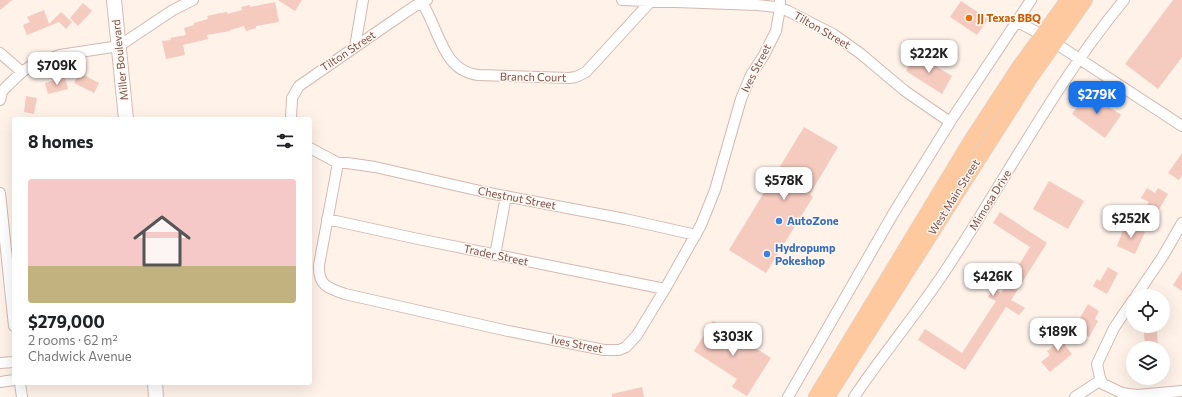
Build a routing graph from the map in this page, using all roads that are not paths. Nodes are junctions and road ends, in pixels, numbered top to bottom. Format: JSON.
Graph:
{"nodes":[{"id":1,"x":114,"y":0,"type":"edge"},
{"id":2,"x":194,"y":0,"type":"edge"},
{"id":3,"x":363,"y":0,"type":"edge"},
{"id":4,"x":622,"y":0,"type":"edge"},
{"id":5,"x":1031,"y":0,"type":"edge"},
{"id":6,"x":1068,"y":0,"type":"edge"},
{"id":7,"x":1085,"y":0,"type":"edge"},
{"id":8,"x":1124,"y":0,"type":"edge"},
{"id":9,"x":425,"y":1,"type":"edge"},
{"id":10,"x":651,"y":1,"type":"edge"},
{"id":11,"x":780,"y":4,"type":"edge"},
{"id":12,"x":1016,"y":22,"type":"junction"},
{"id":13,"x":1048,"y":39,"type":"junction"},
{"id":14,"x":118,"y":46,"type":"junction"},
{"id":15,"x":355,"y":47,"type":"junction"},
{"id":16,"x":0,"y":53,"type":"edge"},
{"id":17,"x":1079,"y":59,"type":"junction"},
{"id":18,"x":22,"y":72,"type":"junction"},
{"id":19,"x":0,"y":100,"type":"edge"},
{"id":20,"x":126,"y":117,"type":"edge"},
{"id":21,"x":291,"y":117,"type":"edge"},
{"id":22,"x":950,"y":122,"type":"junction"},
{"id":23,"x":1182,"y":126,"type":"edge"},
{"id":24,"x":312,"y":149,"type":"edge"},
{"id":25,"x":338,"y":163,"type":"junction"},
{"id":26,"x":0,"y":193,"type":"edge"},
{"id":27,"x":506,"y":196,"type":"junction"},
{"id":28,"x":327,"y":219,"type":"junction"},
{"id":29,"x":1182,"y":223,"type":"edge"},
{"id":30,"x":696,"y":235,"type":"junction"},
{"id":31,"x":495,"y":255,"type":"junction"},
{"id":32,"x":665,"y":289,"type":"junction"},
{"id":33,"x":1141,"y":289,"type":"edge"},
{"id":34,"x":12,"y":307,"type":"edge"},
{"id":35,"x":1126,"y":310,"type":"edge"},
{"id":36,"x":12,"y":362,"type":"edge"},
{"id":37,"x":0,"y":363,"type":"edge"},
{"id":38,"x":12,"y":380,"type":"edge"},
{"id":39,"x":1101,"y":380,"type":"junction"},
{"id":40,"x":0,"y":382,"type":"edge"},
{"id":41,"x":20,"y":385,"type":"edge"},
{"id":42,"x":155,"y":385,"type":"edge"},
{"id":43,"x":1182,"y":391,"type":"edge"},
{"id":44,"x":22,"y":397,"type":"edge"},
{"id":45,"x":156,"y":397,"type":"edge"},
{"id":46,"x":788,"y":397,"type":"edge"},
{"id":47,"x":816,"y":397,"type":"edge"},
{"id":48,"x":827,"y":397,"type":"edge"},
{"id":49,"x":854,"y":397,"type":"edge"},
{"id":50,"x":1075,"y":397,"type":"edge"}],
"edges":[{"from":1,"to":14,"type":"street","name":"Miller Boulevard"},
{"from":2,"to":14,"type":"street"},
{"from":3,"to":15,"type":"street"},
{"from":4,"to":10,"type":"street","name":"Tilton Street"},
{"from":5,"to":12,"type":"street"},
{"from":6,"to":13,"type":"main road","name":"West Main Street"},
{"from":7,"to":13,"type":"main road","name":"West Main Street"},
{"from":8,"to":17,"type":"street","name":"Mimosa Drive"},
{"from":9,"to":10,"type":"street","name":"Branch Court"},
{"from":9,"to":15,"type":"street","name":"Tilton Street"},
{"from":10,"to":11,"type":"street","name":"Tilton Street"},
{"from":11,"to":22,"type":"street","name":"Tilton Street"},
{"from":11,"to":30,"type":"street","name":"Ives Street"},
{"from":12,"to":13,"type":"street"},
{"from":12,"to":22,"type":"street"},
{"from":13,"to":17,"type":"street"},
{"from":13,"to":47,"type":"main road","name":"West Main Street"},
{"from":13,"to":48,"type":"main road","name":"West Main Street"},
{"from":14,"to":18,"type":"street"},
{"from":14,"to":20,"type":"street","name":"Miller Boulevard"},
{"from":15,"to":21,"type":"street","name":"Tilton Street"},
{"from":16,"to":18,"type":"street"},
{"from":17,"to":23,"type":"street"},
{"from":17,"to":49,"type":"street","name":"Mimosa Drive"},
{"from":18,"to":19,"type":"street"},
{"from":22,"to":46,"type":"street"},
{"from":24,"to":25,"type":"street"},
{"from":25,"to":27,"type":"street","name":"Chestnut Street"},
{"from":25,"to":28,"type":"street","name":"Ives Street"},
{"from":26,"to":34,"type":"street"},
{"from":27,"to":30,"type":"street","name":"Chestnut Street"},
{"from":27,"to":31,"type":"street"},
{"from":28,"to":31,"type":"street","name":"Trader Street"},
{"from":28,"to":32,"type":"street","name":"Ives Street"},
{"from":29,"to":33,"type":"street"},
{"from":30,"to":32,"type":"street","name":"Ives Street"},
{"from":31,"to":32,"type":"street","name":"Trader Street"},
{"from":35,"to":39,"type":"street"},
{"from":36,"to":37,"type":"street"},
{"from":38,"to":40,"type":"street"},
{"from":39,"to":43,"type":"street"},
{"from":39,"to":50,"type":"street"},
{"from":41,"to":44,"type":"street"},
{"from":42,"to":45,"type":"street"}]}
